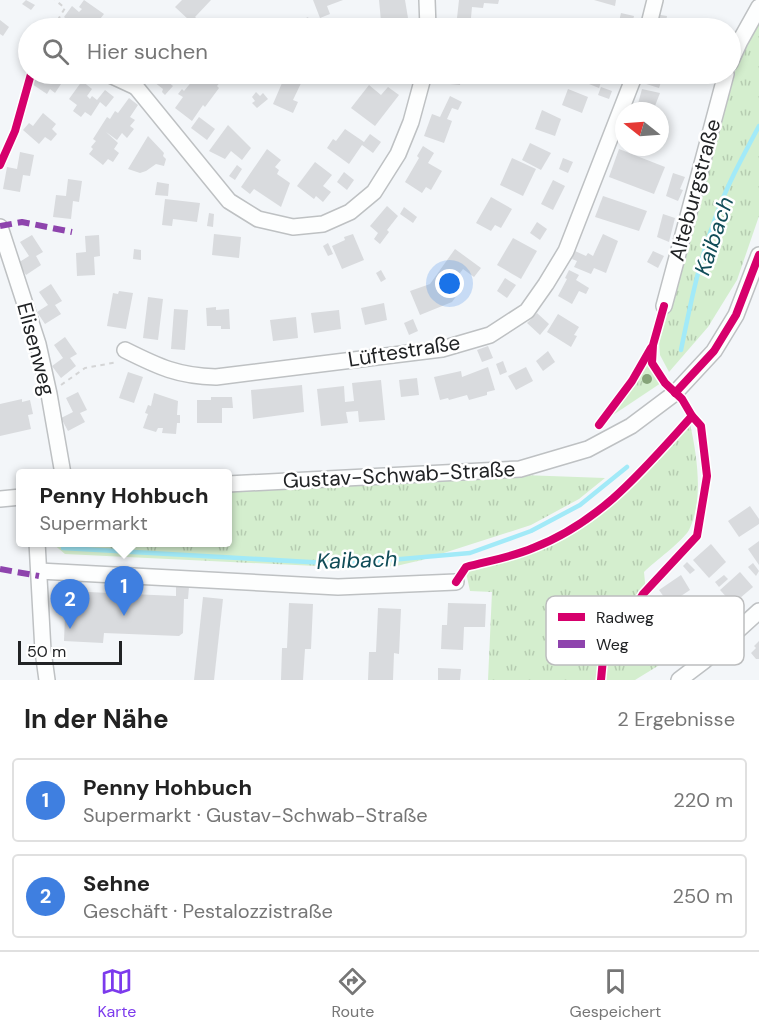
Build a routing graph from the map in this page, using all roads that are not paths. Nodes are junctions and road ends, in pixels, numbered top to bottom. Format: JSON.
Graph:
{"nodes":[{"id":1,"x":427,"y":0,"type":"edge"},
{"id":2,"x":655,"y":0,"type":"edge"},
{"id":3,"x":759,"y":7,"type":"edge"},
{"id":4,"x":428,"y":18,"type":"edge"},
{"id":5,"x":650,"y":18,"type":"edge"},
{"id":6,"x":741,"y":39,"type":"edge"},
{"id":7,"x":137,"y":84,"type":"edge"},
{"id":8,"x":421,"y":84,"type":"edge"},
{"id":9,"x":631,"y":84,"type":"edge"},
{"id":10,"x":723,"y":84,"type":"edge"},
{"id":11,"x":0,"y":226,"type":"edge"},
{"id":12,"x":759,"y":255,"type":"edge"},
{"id":13,"x":664,"y":306,"type":"dead end"},
{"id":14,"x":125,"y":350,"type":"road end"},
{"id":15,"x":62,"y":469,"type":"edge"},
{"id":16,"x":232,"y":484,"type":"edge"},
{"id":17,"x":16,"y":497,"type":"edge"},
{"id":18,"x":0,"y":499,"type":"edge"},
{"id":19,"x":37,"y":547,"type":"edge"},
{"id":20,"x":39,"y":571,"type":"junction"},
{"id":21,"x":456,"y":582,"type":"dead end"},
{"id":22,"x":759,"y":611,"type":"edge"},
{"id":23,"x":744,"y":625,"type":"edge"},
{"id":24,"x":699,"y":665,"type":"edge"},
{"id":25,"x":46,"y":680,"type":"edge"},
{"id":26,"x":680,"y":680,"type":"edge"}],
"edges":[{"from":1,"to":4,"type":"street"},
{"from":2,"to":5,"type":"street"},
{"from":3,"to":6,"type":"street"},
{"from":7,"to":8,"type":"street"},
{"from":9,"to":14,"type":"street","name":"Lüftestraße"},
{"from":10,"to":13,"type":"street","name":"Alteburgstraße"},
{"from":11,"to":15,"type":"street","name":"Elisenweg"},
{"from":12,"to":16,"type":"street","name":"Gustav-Schwab-Straße"},
{"from":17,"to":18,"type":"street"},
{"from":19,"to":20,"type":"street"},
{"from":20,"to":21,"type":"street"},
{"from":20,"to":25,"type":"street"},
{"from":22,"to":23,"type":"street"},
{"from":24,"to":26,"type":"street"}]}
